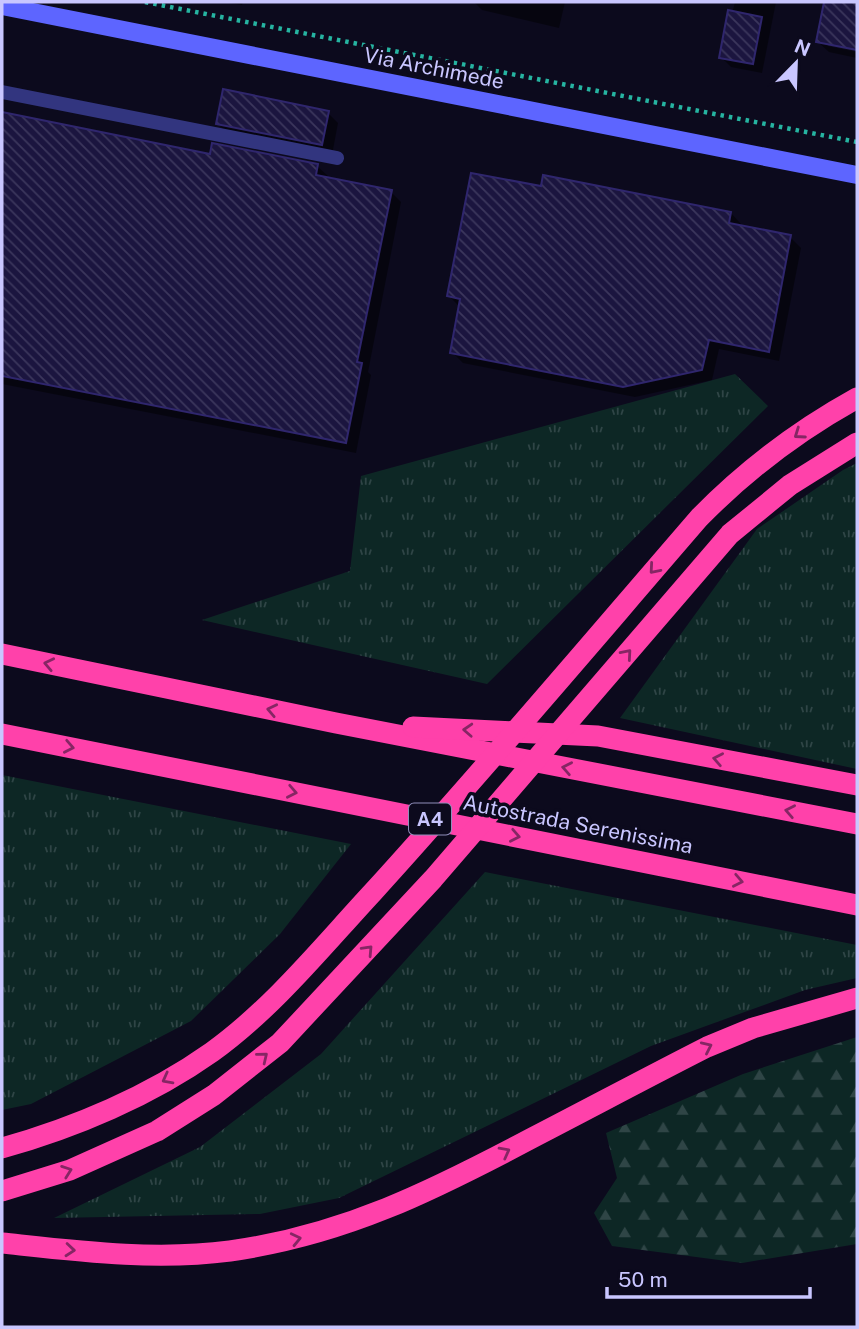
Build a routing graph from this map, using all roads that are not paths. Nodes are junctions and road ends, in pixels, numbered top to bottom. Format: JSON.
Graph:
{"nodes":[{"id":1,"x":2,"y":6,"type":"edge"},
{"id":2,"x":2,"y":92,"type":"edge"},
{"id":3,"x":337,"y":158,"type":"dead end"},
{"id":4,"x":857,"y":175,"type":"edge"},
{"id":5,"x":857,"y":398,"type":"edge"},
{"id":6,"x":857,"y":443,"type":"edge"},
{"id":7,"x":2,"y":654,"type":"edge"},
{"id":8,"x":336,"y":723,"type":"junction"},
{"id":9,"x":2,"y":734,"type":"edge"},
{"id":10,"x":857,"y":785,"type":"edge"},
{"id":11,"x":857,"y":824,"type":"edge"},
{"id":12,"x":857,"y":905,"type":"edge"},
{"id":13,"x":857,"y":998,"type":"edge"},
{"id":14,"x":2,"y":1148,"type":"edge"},
{"id":15,"x":2,"y":1191,"type":"edge"},
{"id":16,"x":2,"y":1243,"type":"edge"}],
"edges":[{"from":1,"to":4,"type":"street","name":"Via Archimede"},
{"from":2,"to":3,"type":"lane"},
{"from":5,"to":14,"type":"highway","one_way":true},
{"from":15,"to":6,"type":"highway","one_way":true},
{"from":8,"to":7,"type":"highway","one_way":true},
{"from":10,"to":8,"type":"highway","one_way":true},
{"from":11,"to":8,"type":"highway","one_way":true},
{"from":9,"to":12,"type":"highway","name":"Autostrada Serenissima","number":"A4","one_way":true},
{"from":16,"to":13,"type":"highway","one_way":true}]}
